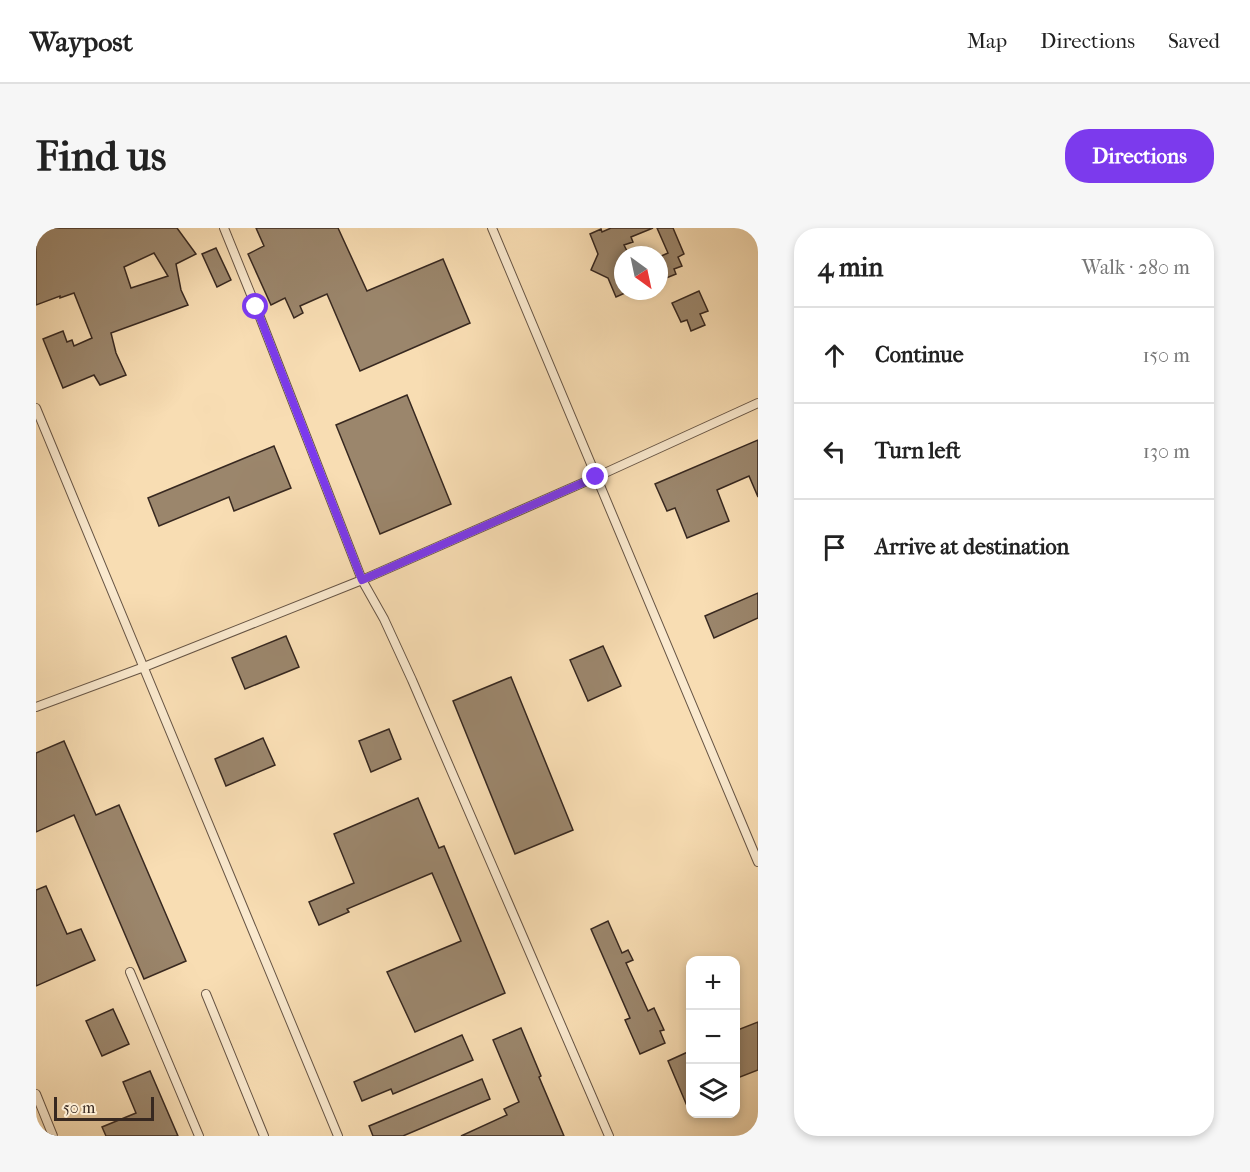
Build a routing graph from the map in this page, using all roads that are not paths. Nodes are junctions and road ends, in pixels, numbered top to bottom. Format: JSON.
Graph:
{"nodes":[{"id":1,"x":224,"y":228,"type":"edge"},
{"id":2,"x":492,"y":228,"type":"edge"},
{"id":3,"x":758,"y":403,"type":"edge"},
{"id":4,"x":36,"y":408,"type":"edge"},
{"id":5,"x":596,"y":477,"type":"junction"},
{"id":6,"x":362,"y":580,"type":"junction"},
{"id":7,"x":144,"y":667,"type":"junction"},
{"id":8,"x":36,"y":707,"type":"edge"},
{"id":9,"x":758,"y":862,"type":"edge"},
{"id":10,"x":130,"y":972,"type":"dead end"},
{"id":11,"x":206,"y":994,"type":"dead end"},
{"id":12,"x":36,"y":1094,"type":"edge"},
{"id":13,"x":54,"y":1136,"type":"edge"},
{"id":14,"x":199,"y":1136,"type":"edge"},
{"id":15,"x":264,"y":1136,"type":"edge"},
{"id":16,"x":338,"y":1136,"type":"edge"},
{"id":17,"x":609,"y":1136,"type":"edge"}],
"edges":[{"from":1,"to":6,"type":"lane"},
{"from":2,"to":5,"type":"lane"},
{"from":3,"to":5,"type":"lane"},
{"from":4,"to":7,"type":"lane"},
{"from":5,"to":6,"type":"lane"},
{"from":5,"to":9,"type":"lane"},
{"from":6,"to":7,"type":"lane"},
{"from":6,"to":17,"type":"lane"},
{"from":7,"to":8,"type":"lane"},
{"from":7,"to":16,"type":"lane"},
{"from":10,"to":14,"type":"lane"},
{"from":11,"to":15,"type":"lane"},
{"from":12,"to":13,"type":"lane"}]}
